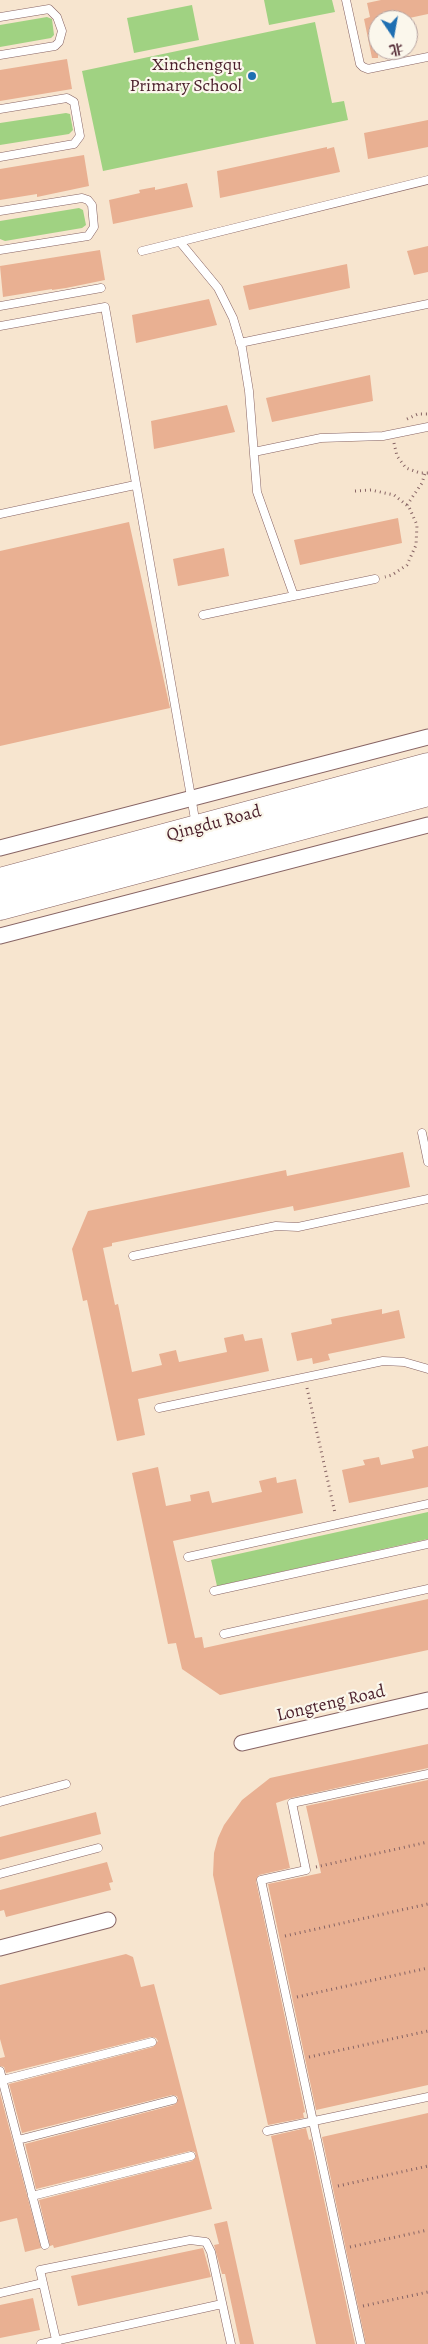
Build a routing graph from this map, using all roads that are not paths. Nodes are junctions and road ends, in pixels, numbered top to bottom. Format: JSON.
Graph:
{"nodes":[{"id":1,"x":346,"y":0,"type":"edge"},
{"id":2,"x":0,"y":17,"type":"edge"},
{"id":3,"x":0,"y":55,"type":"edge"},
{"id":4,"x":428,"y":57,"type":"edge"},
{"id":5,"x":0,"y":109,"type":"edge"},
{"id":6,"x":0,"y":157,"type":"edge"},
{"id":7,"x":428,"y":180,"type":"edge"},
{"id":8,"x":0,"y":211,"type":"edge"},
{"id":9,"x":180,"y":242,"type":"junction"},
{"id":10,"x":0,"y":250,"type":"edge"},
{"id":11,"x":142,"y":251,"type":"dead end"},
{"id":12,"x":101,"y":288,"type":"dead end"},
{"id":13,"x":428,"y":304,"type":"edge"},
{"id":14,"x":0,"y":306,"type":"edge"},
{"id":15,"x":0,"y":326,"type":"edge"},
{"id":16,"x":240,"y":343,"type":"junction"},
{"id":17,"x":428,"y":427,"type":"edge"},
{"id":18,"x":254,"y":452,"type":"junction"},
{"id":19,"x":135,"y":485,"type":"junction"},
{"id":20,"x":0,"y":514,"type":"edge"},
{"id":21,"x":375,"y":579,"type":"road end"},
{"id":22,"x":294,"y":596,"type":"junction"},
{"id":23,"x":203,"y":615,"type":"dead end"},
{"id":24,"x":428,"y":737,"type":"edge"},
{"id":25,"x":428,"y":766,"type":"edge"},
{"id":26,"x":428,"y":792,"type":"edge"},
{"id":27,"x":191,"y":798,"type":"junction"},
{"id":28,"x":428,"y":826,"type":"edge"},
{"id":29,"x":197,"y":829,"type":"junction"},
{"id":30,"x":0,"y":848,"type":"edge"},
{"id":31,"x":0,"y":882,"type":"edge"},
{"id":32,"x":0,"y":906,"type":"edge"},
{"id":33,"x":0,"y":936,"type":"edge"},
{"id":34,"x":422,"y":1133,"type":"dead end"},
{"id":35,"x":428,"y":1162,"type":"edge"},
{"id":36,"x":428,"y":1199,"type":"edge"},
{"id":37,"x":133,"y":1256,"type":"dead end"},
{"id":38,"x":428,"y":1369,"type":"edge"},
{"id":39,"x":159,"y":1408,"type":"dead end"},
{"id":40,"x":428,"y":1504,"type":"edge"},
{"id":41,"x":428,"y":1544,"type":"edge"},
{"id":42,"x":188,"y":1556,"type":"dead end"},
{"id":43,"x":428,"y":1589,"type":"edge"},
{"id":44,"x":214,"y":1591,"type":"dead end"},
{"id":45,"x":224,"y":1634,"type":"dead end"},
{"id":46,"x":428,"y":1700,"type":"edge"},
{"id":47,"x":242,"y":1743,"type":"dead end"},
{"id":48,"x":428,"y":1774,"type":"edge"},
{"id":49,"x":66,"y":1784,"type":"dead end"},
{"id":50,"x":0,"y":1802,"type":"edge"},
{"id":51,"x":98,"y":1848,"type":"dead end"},
{"id":52,"x":0,"y":1874,"type":"edge"},
{"id":53,"x":108,"y":1920,"type":"dead end"},
{"id":54,"x":0,"y":1948,"type":"edge"},
{"id":55,"x":152,"y":2042,"type":"dead end"},
{"id":56,"x":0,"y":2070,"type":"edge"},
{"id":57,"x":2,"y":2080,"type":"junction"},
{"id":58,"x":428,"y":2096,"type":"edge"},
{"id":59,"x":173,"y":2100,"type":"dead end"},
{"id":60,"x":313,"y":2121,"type":"junction"},
{"id":61,"x":267,"y":2132,"type":"dead end"},
{"id":62,"x":18,"y":2140,"type":"junction"},
{"id":63,"x":191,"y":2156,"type":"dead end"},
{"id":64,"x":32,"y":2196,"type":"junction"},
{"id":65,"x":45,"y":2245,"type":"dead end"},
{"id":66,"x":43,"y":2283,"type":"junction"},
{"id":67,"x":0,"y":2293,"type":"edge"},
{"id":68,"x":222,"y":2304,"type":"junction"},
{"id":69,"x":57,"y":2342,"type":"edge"},
{"id":70,"x":41,"y":2344,"type":"edge"},
{"id":71,"x":231,"y":2344,"type":"edge"},
{"id":72,"x":361,"y":2344,"type":"edge"}],
"edges":[{"from":1,"to":4,"type":"lane"},
{"from":2,"to":3,"type":"lane"},
{"from":5,"to":6,"type":"lane"},
{"from":7,"to":9,"type":"lane"},
{"from":8,"to":10,"type":"lane"},
{"from":9,"to":11,"type":"lane"},
{"from":9,"to":16,"type":"lane"},
{"from":12,"to":14,"type":"lane"},
{"from":13,"to":16,"type":"lane"},
{"from":15,"to":19,"type":"lane"},
{"from":16,"to":18,"type":"lane"},
{"from":17,"to":18,"type":"lane"},
{"from":18,"to":22,"type":"lane"},
{"from":19,"to":20,"type":"lane"},
{"from":19,"to":27,"type":"lane"},
{"from":21,"to":22,"type":"lane"},
{"from":22,"to":23,"type":"lane"},
{"from":24,"to":27,"type":"street"},
{"from":25,"to":29,"type":"highway","name":"Qingdu Road"},
{"from":26,"to":32,"type":"highway","name":"Qingdu Road"},
{"from":27,"to":29,"type":"lane"},
{"from":27,"to":30,"type":"street"},
{"from":28,"to":33,"type":"street"},
{"from":29,"to":31,"type":"highway","name":"Qingdu Road"},
{"from":34,"to":35,"type":"lane"},
{"from":36,"to":37,"type":"lane"},
{"from":38,"to":39,"type":"lane"},
{"from":40,"to":42,"type":"lane"},
{"from":41,"to":44,"type":"lane"},
{"from":43,"to":45,"type":"lane"},
{"from":46,"to":47,"type":"street","name":"Longteng Road"},
{"from":48,"to":60,"type":"lane"},
{"from":49,"to":50,"type":"lane"},
{"from":51,"to":52,"type":"lane"},
{"from":53,"to":54,"type":"street"},
{"from":55,"to":57,"type":"lane"},
{"from":56,"to":57,"type":"lane"},
{"from":57,"to":62,"type":"lane"},
{"from":58,"to":60,"type":"lane"},
{"from":59,"to":62,"type":"lane"},
{"from":60,"to":61,"type":"lane"},
{"from":60,"to":72,"type":"lane"},
{"from":62,"to":64,"type":"lane"},
{"from":63,"to":64,"type":"lane"},
{"from":64,"to":65,"type":"lane"},
{"from":66,"to":67,"type":"lane"},
{"from":66,"to":68,"type":"lane"},
{"from":66,"to":69,"type":"lane"},
{"from":68,"to":69,"type":"lane"},
{"from":68,"to":71,"type":"lane"},
{"from":69,"to":70,"type":"lane"}]}
